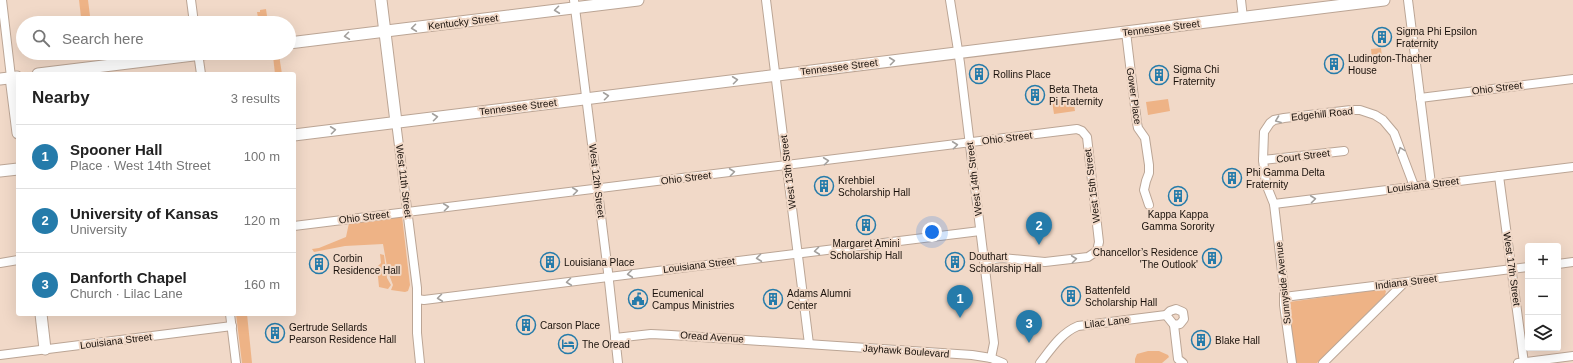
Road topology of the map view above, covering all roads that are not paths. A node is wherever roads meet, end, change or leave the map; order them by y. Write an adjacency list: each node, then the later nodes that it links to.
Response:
1 (2, 0): 22 (street)
2 (191, 0): 11 (street)
3 (381, 0): 13 (main road, West 11th Street)
4 (638, 0): 10 (main road, Kentucky Street)
5 (766, 0): 21 (street, West 13th Street)
6 (950, 0): 16 (street, West 14th Street)
7 (1241, 0): 12 (street)
8 (1384, 0): 12 (main road, Tennessee Street)
9 (1408, 0): 25 (street)
10 (574, 4): 13 (main road, Kentucky Street, one-way to 13); 24 (street, West 12th Street)
11 (193, 16)
12 (1243, 18): 14 (main road, Tennessee Street)
13 (385, 31): 15 (main road, Kentucky Street, one-way to 15); 27 (main road, West 11th Street)
14 (1126, 32): 16 (main road, Tennessee Street); 42 (street, Gower Place)
15 (296, 42)
16 (958, 52): 21 (main road, Tennessee Street, one-way to 16); 30 (street, West 14th Street)
17 (150, 60): 19 (main road)
18 (199, 60): 20 (street)
19 (54, 72)
20 (201, 72)
21 (776, 75): 24 (main road, Tennessee Street, one-way to 21); 33 (street, West 13th Street)
22 (10, 78): 26 (main road)
23 (1573, 79): 25 (street, Ohio Street)
24 (586, 98): 27 (main road, Tennessee Street, one-way to 24); 40 (street, West 12th Street)
25 (1420, 98): 38 (street)
26 (16, 119)
27 (396, 122): 29 (main road, Tennessee Street, one-way to 27); 43 (street, West 11th Street)
28 (1077, 129): 30 (street, Ohio Street); 48 (street, West 15th Street, one-way to 28)
29 (296, 135)
30 (970, 143): 33 (street, Ohio Street, one-way to 30); 45 (street, West 14th Street)
31 (1344, 151): 32 (street, Court Street)
32 (1263, 160): 39 (street, Edgehill Road, one-way to 32); 41 (street, Edgehill Road)
33 (787, 166): 40 (street, Ohio Street, one-way to 33); 46 (street, West 13th Street)
34 (1573, 167): 37 (street, Louisiana Street)
35 (16, 169): 36 (main road)
36 (0, 171)
37 (1500, 176): 38 (street, Louisiana Street); 53 (street, West 17th Street)
38 (1431, 184): 39 (street, Louisiana Street)
39 (1414, 186): 41 (street, Louisiana Street, one-way to 39)
40 (598, 189): 43 (street, Ohio Street, one-way to 40); 54 (street, West 12th Street)
41 (1274, 204): 56 (street, Sunnyside Avenue)
42 (1149, 205)
43 (407, 212): 44 (street, Ohio Street); 57 (street, West 11th Street)
44 (296, 226)
45 (980, 231): 46 (street, Louisiana Street, one-way to 46); 48 (street, West 14th Street)
46 (798, 253): 54 (street, Louisiana Street, one-way to 54); 64 (street, West 13th Street)
47 (16, 260): 50 (street)
48 (984, 260): 68 (street, West 14th Street)
49 (1573, 262): 51 (street)
50 (0, 263)
51 (1561, 264)
52 (1525, 268): 53 (street, Indiana Street)
53 (1512, 270): 55 (street, Indiana Street); 77 (street, West 17th Street)
54 (608, 277): 57 (street, Louisiana Street, one-way to 57); 63 (street, West 12th Street)
55 (1404, 283): 56 (street, Indiana Street); 76 (street)
56 (1284, 297): 75 (street, Sunnyside Avenue)
57 (417, 299): 71 (street, West 11th Street)
58 (41, 316): 65 (main road)
59 (230, 316): 62 (street)
60 (1166, 316): 61 (street); 61 (street, Lilac Lane); 74 (street, Lilac Lane)
61 (1174, 325): 69 (street)
62 (232, 326): 65 (street, Louisiana Street); 70 (street)
63 (615, 338): 64 (street, Oread Avenue); 72 (street, West 12th Street)
64 (809, 344): 68 (street, Jayhawk Boulevard)
65 (45, 349): 66 (street, Louisiana Street)
66 (0, 355)
67 (1573, 356): 77 (street)
68 (991, 358): 73 (street, Jayhawk Boulevard)
69 (1178, 362)
70 (236, 363)
71 (420, 363)
72 (618, 363)
73 (1003, 363)
74 (1040, 363)
75 (1292, 363)
76 (1323, 363)
77 (1522, 363)

